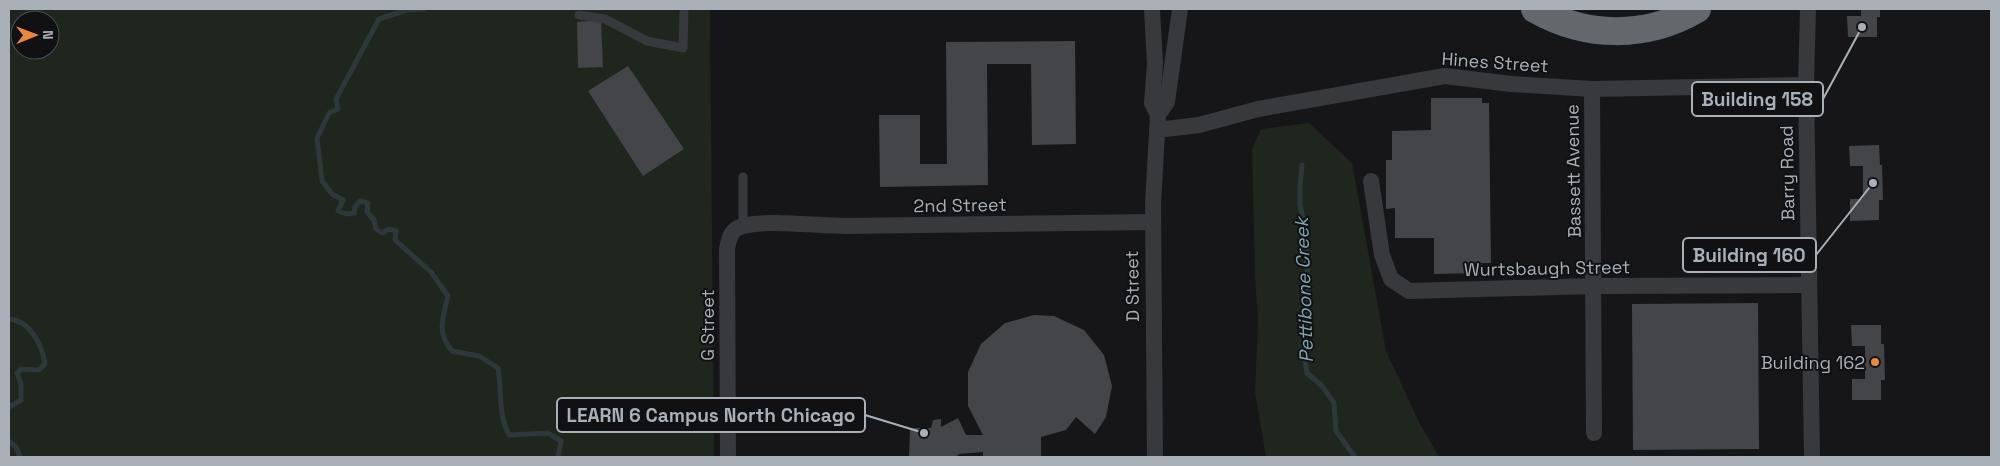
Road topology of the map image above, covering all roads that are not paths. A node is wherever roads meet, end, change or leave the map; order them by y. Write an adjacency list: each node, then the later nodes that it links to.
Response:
1 (684, 9): 7 (lane)
2 (1152, 9): 10 (street, D Street)
3 (1180, 9): 10 (street, D Street)
4 (1535, 9): 5 (highway)
5 (1697, 9)
6 (1808, 9): 8 (street, Barry Road)
7 (579, 15)
8 (1806, 85): 9 (street, Hines Street); 15 (street, Barry Road)
9 (1592, 88): 10 (street, Hines Street); 16 (street, Bassett Avenue)
10 (1157, 123): 13 (street, D Street)
11 (743, 177): 14 (lane)
12 (1370, 182): 16 (street, Wurtsbaugh Street)
13 (1152, 222): 14 (street, 2nd Street); 19 (street, D Street)
14 (743, 226): 18 (street, G Street)
15 (1808, 285): 16 (street, Wurtsbaugh Street); 20 (street, Barry Road)
16 (1594, 286): 17 (street, Bassett Avenue)
17 (1594, 434)
18 (728, 457)
19 (1155, 457)
20 (1812, 457)

